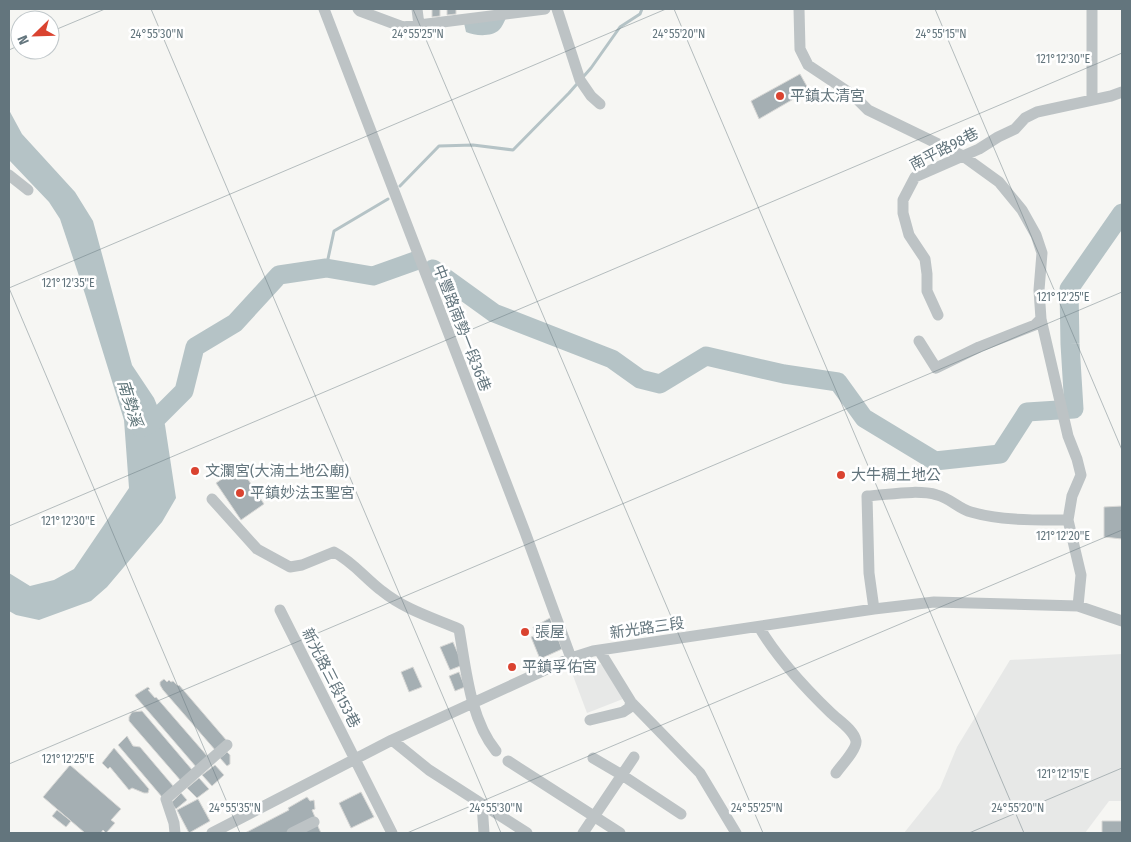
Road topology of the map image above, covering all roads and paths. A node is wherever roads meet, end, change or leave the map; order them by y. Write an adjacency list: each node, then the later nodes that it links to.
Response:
1 (324, 9): 26 (street, 中豐路南勢一段36巷)
2 (358, 9): 8 (street)
3 (417, 9): 8 (street)
4 (544, 9): 8 (street)
5 (557, 9): 11 (street)
6 (799, 9): 12 (street)
7 (1092, 9): 10 (street)
8 (419, 25)
9 (1122, 92): 10 (street, 南平路98巷)
10 (1092, 100): 12 (street, 南平路98巷)
11 (600, 104)
12 (963, 156): 15 (street, 南平路98巷); 16 (street)
13 (9, 175): 14 (street)
14 (28, 190)
15 (938, 315)
16 (1041, 319): 17 (street); 19 (street)
17 (919, 341)
18 (212, 499): 28 (street)
19 (1068, 520): 20 (street); 21 (street)
20 (1078, 606): 21 (street, 新光路三段); 23 (street, 新光路三段)
21 (874, 609): 24 (street, 新光路三段)
22 (280, 610): 35 (street, 新光路三段153巷)
23 (1122, 621)
24 (759, 627): 25 (street, 新光路三段); 37 (street)
25 (600, 650): 26 (street, 新光路三段); 27 (street)
26 (571, 658): 28 (street, 新光路三段)
27 (630, 702): 29 (street); 51 (street)
28 (472, 703): 30 (street, 新光路三段); 32 (street)
29 (590, 720)
30 (392, 740): 35 (street, 新光路三段); 39 (street)
31 (227, 745): 43 (street)
32 (496, 751)
33 (634, 757): 38 (street)
34 (593, 758): 38 (street)
35 (355, 759): 44 (street, 新光路三段); 46 (street, 新光路三段153巷)
36 (508, 761): 41 (street)
37 (836, 773)
38 (622, 775): 40 (street); 41 (street)
39 (482, 804): 47 (street); 48 (street)
40 (681, 814)
41 (594, 816): 49 (street); 50 (street)
42 (314, 822): 45 (street)
43 (175, 833)
44 (213, 833)
45 (292, 833)
46 (392, 833)
47 (484, 833)
48 (527, 833)
49 (583, 833)
50 (620, 833)
51 (736, 833)

